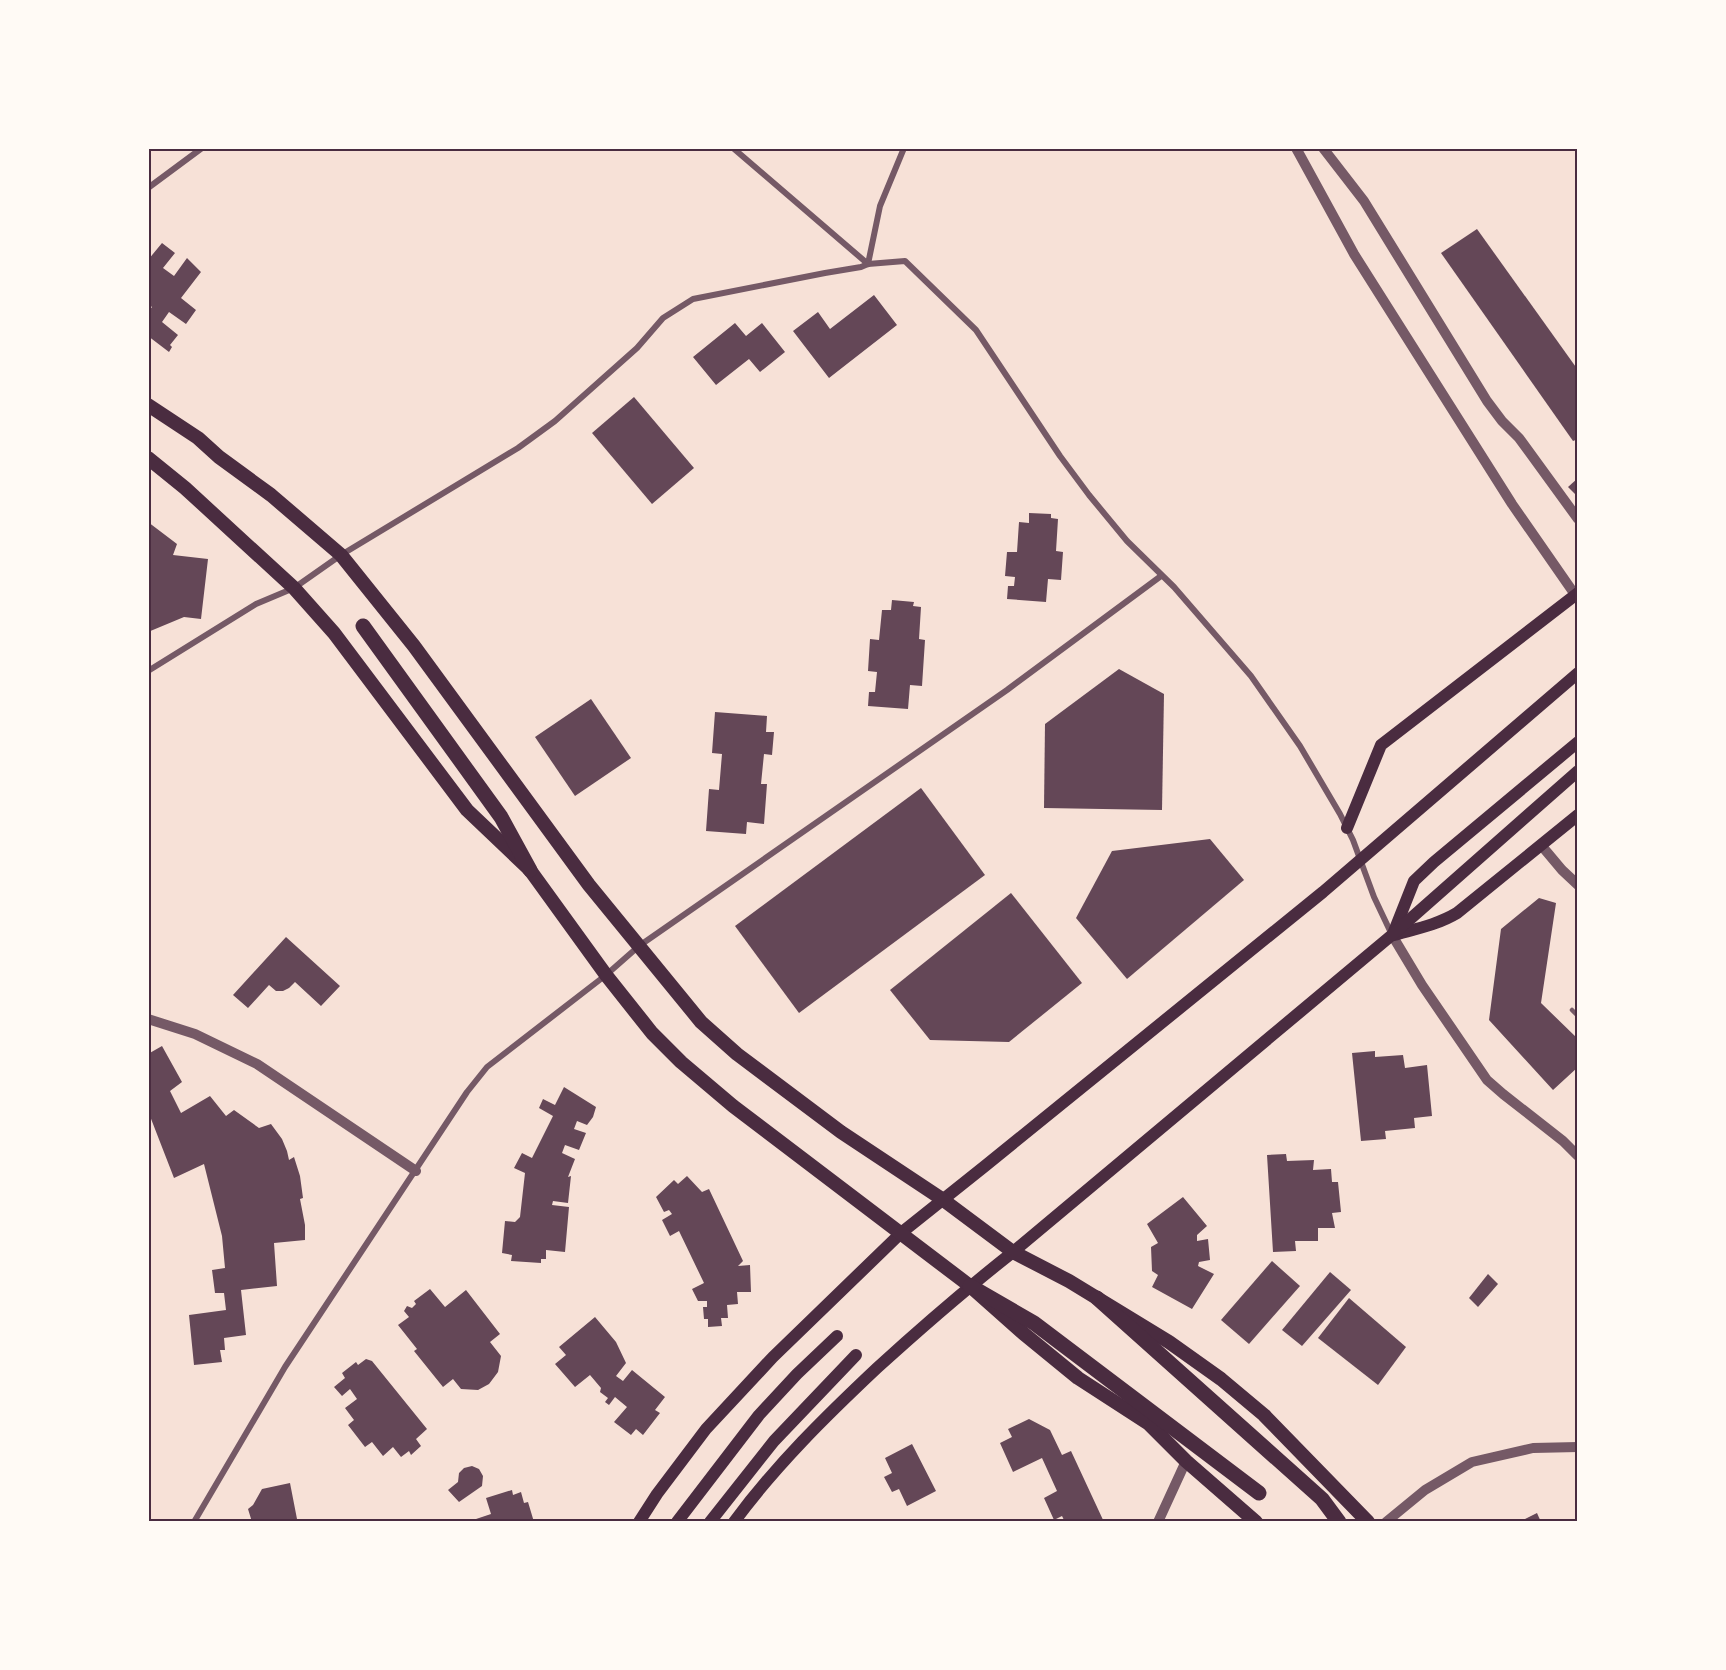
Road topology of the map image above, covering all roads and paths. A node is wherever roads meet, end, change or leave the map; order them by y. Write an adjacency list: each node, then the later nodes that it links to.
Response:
1 (202, 148): 6 (street)
2 (733, 148): 7 (street)
3 (903, 148): 7 (street)
4 (1296, 148): 14 (street)
5 (1323, 148): 10 (street)
6 (148, 188)
7 (868, 264): 11 (street); 12 (street)
8 (148, 405): 11 (main road)
9 (148, 458): 13 (main road)
10 (1578, 519)
11 (341, 555): 13 (street); 27 (main road)
12 (1161, 576): 21 (street); 27 (street)
13 (294, 588): 16 (street); 24 (main road)
14 (1576, 595): 21 (main road)
15 (363, 626): 24 (highway)
16 (148, 671)
17 (1578, 674): 23 (main road)
18 (1578, 742): 26 (main road)
19 (1578, 771): 26 (main road)
20 (1578, 815): 22 (main road)
21 (1347, 828): 23 (street)
22 (1541, 844): 25 (street); 26 (main road)
23 (1360, 859): 26 (street); 34 (main road)
24 (530, 870): 28 (main road)
25 (1578, 885)
26 (1392, 935): 32 (street); 36 (main road)
27 (639, 946): 28 (street); 34 (main road)
28 (606, 975): 33 (street); 35 (main road)
29 (1572, 1010): 30 (lane)
30 (1578, 1016)
31 (148, 1019): 33 (street)
32 (1578, 1155)
33 (416, 1171): 44 (street)
34 (942, 1199): 35 (main road); 36 (main road)
35 (901, 1233): 37 (main road); 45 (main road)
36 (1013, 1252): 37 (main road); 38 (main road)
37 (970, 1286): 42 (main road); 43 (highway); 48 (main road)
38 (1097, 1298): 51 (highway); 52 (main road)
39 (837, 1336): 46 (main road)
40 (856, 1355): 47 (main road)
41 (1578, 1447): 53 (street)
42 (1186, 1461): 49 (street); 50 (main road)
43 (1259, 1493)
44 (195, 1521)
45 (639, 1521)
46 (677, 1521)
47 (710, 1521)
48 (734, 1521)
49 (1158, 1521)
50 (1256, 1521)
51 (1339, 1521)
52 (1368, 1521)
53 (1386, 1521)

